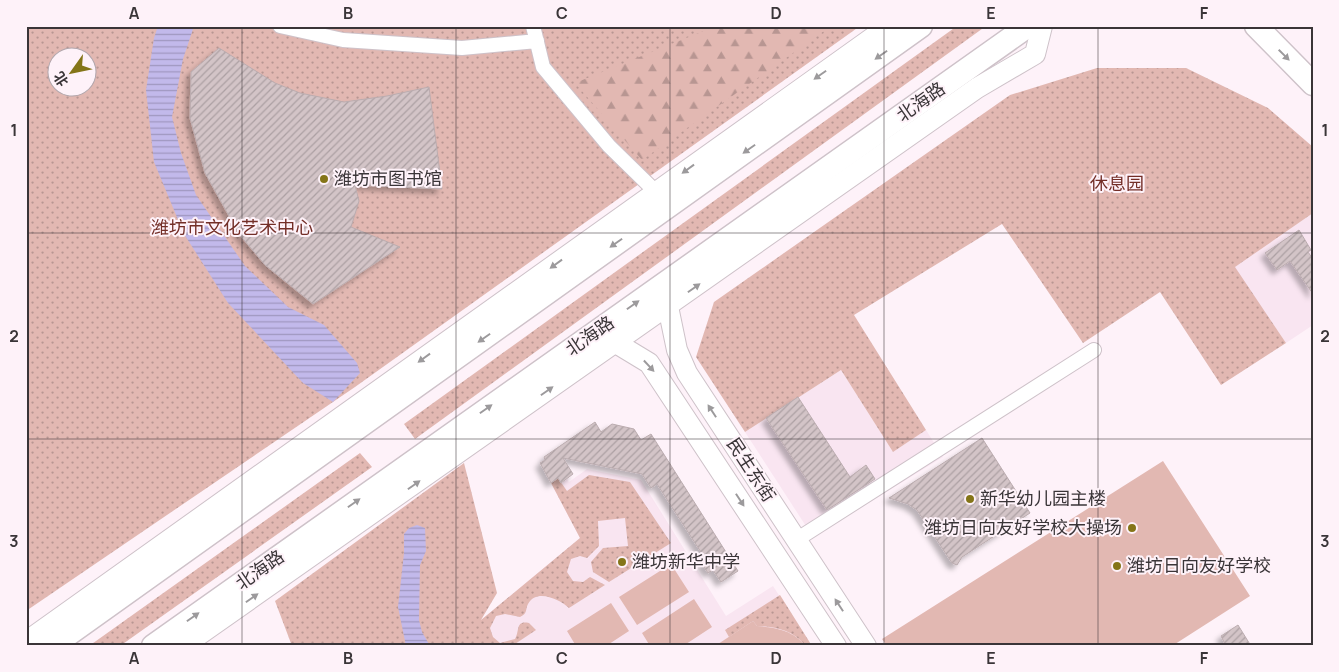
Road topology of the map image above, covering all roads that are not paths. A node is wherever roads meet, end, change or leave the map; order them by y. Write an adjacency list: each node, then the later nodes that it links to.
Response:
1 (280, 26): 8 (street)
2 (532, 26): 8 (street)
3 (888, 26): 11 (street, one-way to 11)
4 (1028, 26): 9 (main road, 北海路)
5 (1042, 26): 9 (street, 北海路)
6 (1256, 26): 10 (main road, one-way to 10)
7 (917, 27): 11 (main road, one-way to 11)
8 (537, 41): 12 (street)
9 (971, 80): 13 (main road, 北海路); 14 (street, 北海路, one-way to 9)
10 (1313, 84)
11 (723, 156): 12 (street, one-way to 12); 21 (main road, one-way to 21)
12 (656, 192): 20 (street, one-way to 20)
13 (666, 282): 14 (street, 民生东街); 15 (main road, 北海路, one-way to 13)
14 (667, 308): 16 (street, 北海路); 19 (street, 民生东街, one-way to 14)
15 (592, 334): 16 (street, 民生东街); 18 (main road, 北海路, one-way to 15)
16 (616, 343): 18 (street, 北海路, one-way to 16); 24 (street, 民生东街, one-way to 24)
17 (1094, 350): 19 (street)
18 (330, 531): 22 (main road, 北海路, one-way to 18); 23 (street, 北海路, one-way to 18)
19 (796, 540): 25 (street, 民生东街, one-way to 19)
20 (26, 642)
21 (52, 646)
22 (153, 646)
23 (183, 646)
24 (836, 646)
25 (866, 646)

